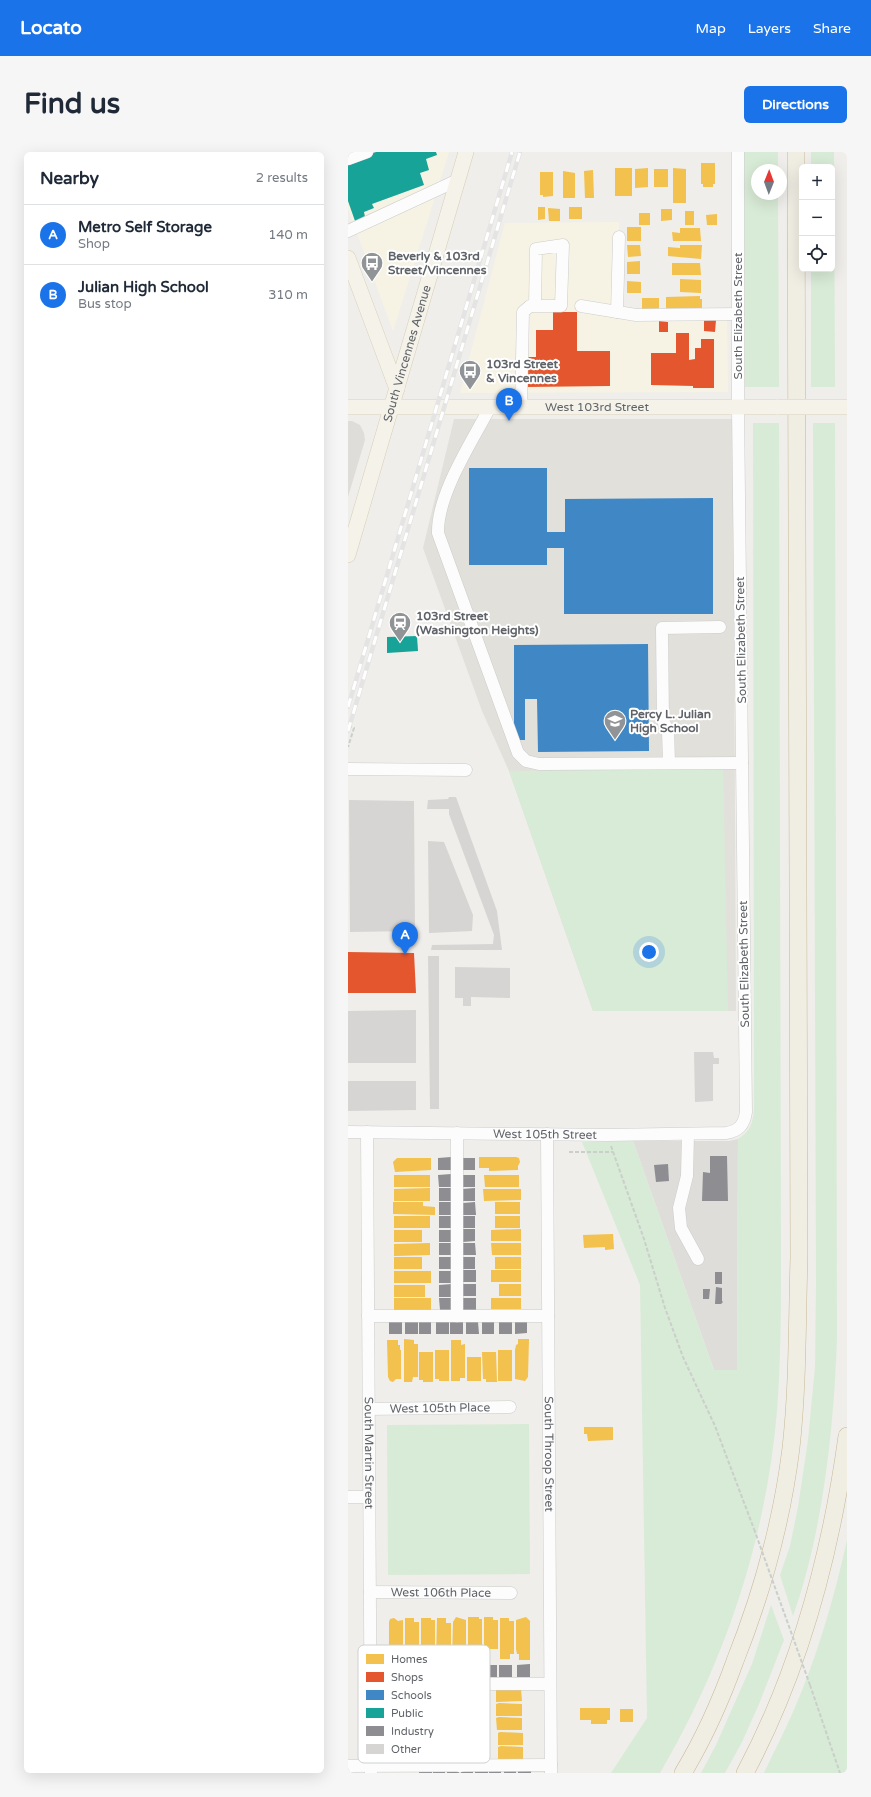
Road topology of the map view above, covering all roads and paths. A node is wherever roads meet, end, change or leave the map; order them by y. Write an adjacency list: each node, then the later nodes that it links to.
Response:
1 (367, 152): 5 (street)
2 (466, 152): 6 (main road, South Vincennes Avenue)
3 (738, 152): 13 (street, South Elizabeth Street)
4 (796, 152): 57 (highway)
5 (348, 159)
6 (458, 180): 7 (street); 14 (main road, South Vincennes Avenue)
7 (348, 231)
8 (619, 237): 12 (street)
9 (348, 258): 14 (main road)
10 (535, 306): 10 (street); 18 (street)
11 (581, 306): 12 (street)
12 (617, 312): 13 (street)
13 (738, 314): 19 (street, South Elizabeth Street)
14 (397, 389): 16 (main road, South Vincennes Avenue)
15 (348, 407): 16 (main road, West 103rd Street)
16 (392, 407): 17 (main road, West 103rd Street); 21 (main road, South Vincennes Avenue)
17 (490, 407): 18 (main road, West 103rd Street); 25 (street)
18 (521, 407): 19 (main road, West 103rd Street)
19 (738, 408): 20 (main road, West 103rd Street, bridge); 26 (street, South Elizabeth Street)
20 (847, 408)
21 (348, 555)
22 (720, 628): 25 (street)
23 (348, 726): 24 (path)
24 (348, 747)
25 (669, 763): 26 (street)
26 (742, 763): 29 (street, South Elizabeth Street)
27 (348, 769): 28 (street)
28 (466, 770)
29 (741, 1127): 34 (street, West 105th Street)
30 (348, 1132): 31 (street, West 105th Street)
31 (367, 1132): 32 (street, West 105th Street); 39 (street, South Martin Street)
32 (457, 1133): 33 (street, West 105th Street); 40 (street)
33 (547, 1134): 35 (street, West 105th Street); 41 (street, South Throop Street)
34 (688, 1134): 35 (street, West 105th Street); 38 (street)
35 (607, 1135): 37 (path)
36 (569, 1152): 37 (path)
37 (613, 1152): 59 (path, bridge)
38 (698, 1260)
39 (368, 1316): 40 (street); 43 (street, South Martin Street)
40 (457, 1316): 41 (street)
41 (548, 1316): 51 (street, South Throop Street)
42 (510, 1408): 43 (street, West 105th Place)
43 (369, 1409): 46 (street, South Martin Street)
44 (847, 1436): 58 (highway)
45 (348, 1497): 46 (street)
46 (370, 1497): 47 (street, South Martin Street)
47 (370, 1592): 48 (street, West 106th Place); 49 (street, South Martin Street)
48 (511, 1593)
49 (371, 1645)
50 (490, 1684): 51 (street)
51 (550, 1684): 56 (street, South Throop Street)
52 (460, 1763): 54 (street)
53 (348, 1766): 55 (street)
54 (460, 1766): 55 (street); 56 (street)
55 (371, 1769)
56 (551, 1769)
57 (683, 1773)
58 (745, 1773)
59 (840, 1773)

